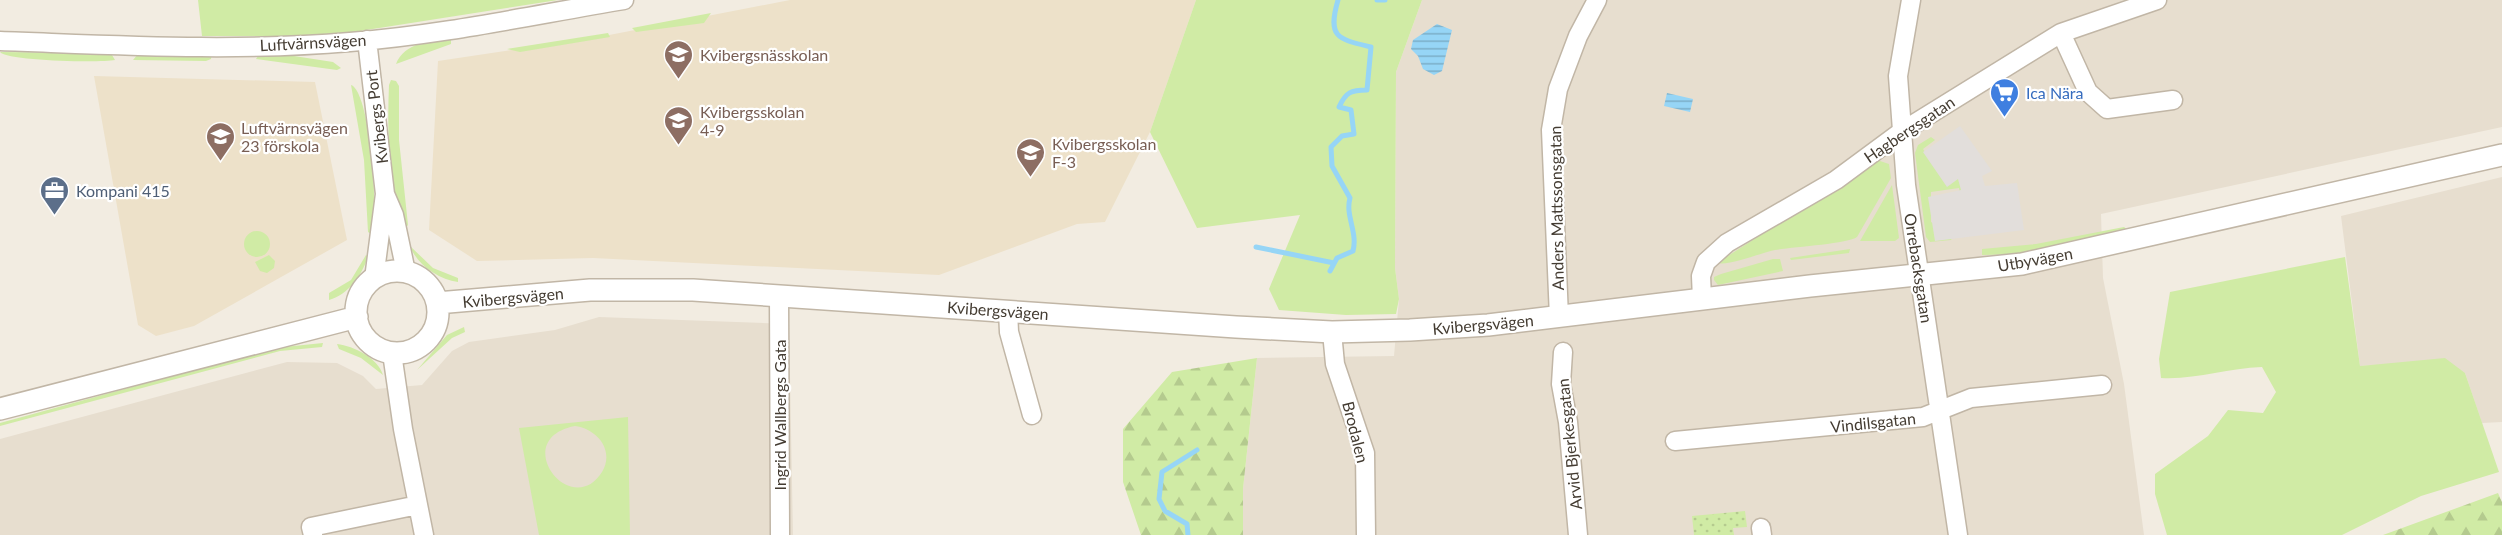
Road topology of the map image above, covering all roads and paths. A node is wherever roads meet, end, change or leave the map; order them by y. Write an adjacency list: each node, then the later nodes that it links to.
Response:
1 (624, 0): 6 (street, Luftvärnsvägen)
2 (1597, 0): 19 (street, Anders Mattssonsgatan)
3 (1911, 0): 9 (street, Orrebacksgatan)
4 (2157, 0): 5 (street, Hagbergsgatan)
5 (2061, 33): 8 (street); 9 (street, Hagbergsgatan)
6 (367, 40): 7 (street, Luftvärnsvägen); 11 (street, Kvibergs Port)
7 (0, 41)
8 (2173, 100)
9 (1901, 132): 13 (street, Orrebacksgatan); 16 (street, Hagbergsgatan)
10 (2502, 155): 13 (street, Utbyvägen)
11 (386, 194): 12 (street, Kvibergs Port); 14 (street, Kvibergs Port)
12 (406, 272): 14 (street); 17 (street)
13 (1921, 275): 16 (street, Utbyvägen); 25 (street, Orrebacksgatan)
14 (374, 279): 20 (street)
15 (779, 295): 17 (street, Kvibergsvägen); 18 (street, Kvibergsvägen); 32 (street, Ingrid Wallbergs Gata)
16 (1702, 299): 19 (street, Utbyvägen)
17 (437, 303): 23 (street, Kvibergsvägen)
18 (1008, 311): 21 (street, Kvibergsvägen); 27 (street)
19 (1559, 316): 21 (street, Kvibergsvägen)
20 (357, 317): 23 (street); 26 (street)
21 (1332, 332): 33 (street, Brodalen)
22 (1563, 352): 34 (street, Arvid Bjerkesgatan)
23 (392, 353): 29 (street)
24 (2102, 385): 25 (street, Vindilsgatan)
25 (1941, 408): 28 (street, Vindilsgatan); 35 (street, Orrebacksgatan)
26 (0, 409)
27 (1032, 415)
28 (1676, 441)
29 (418, 505): 30 (street); 31 (street)
30 (313, 535)
31 (423, 535)
32 (780, 535)
33 (1366, 535)
34 (1578, 535)
35 (1958, 535)

